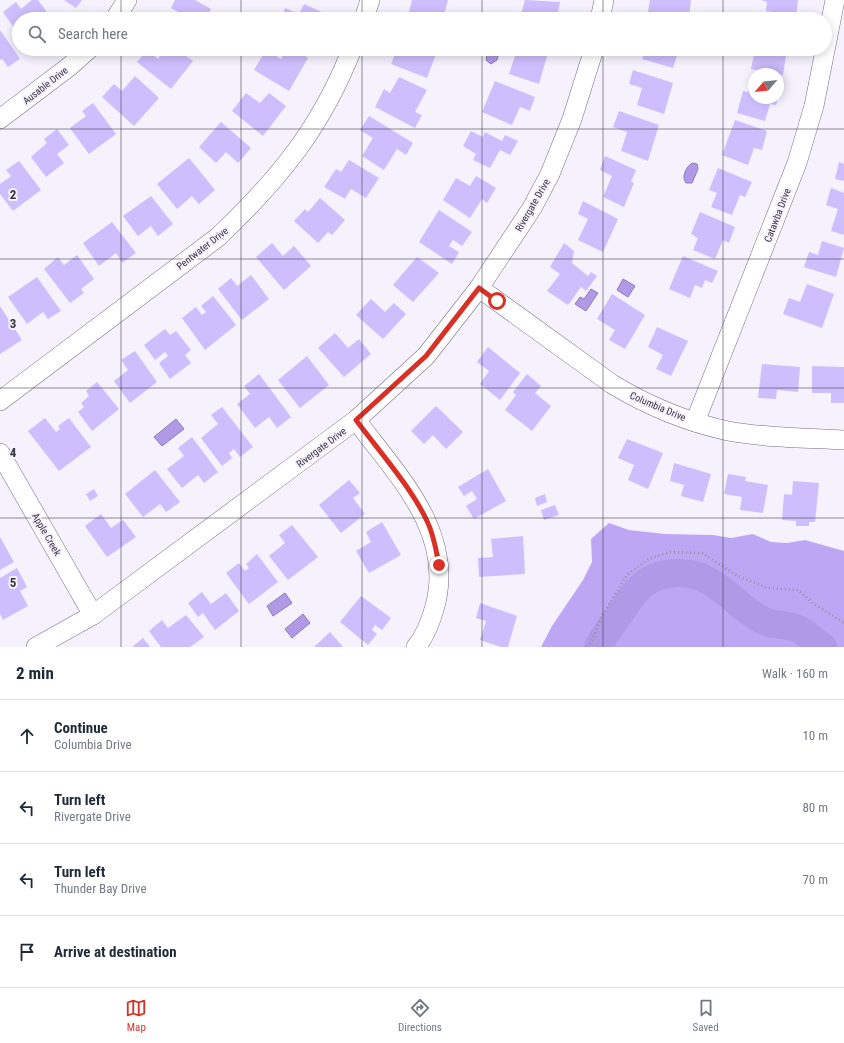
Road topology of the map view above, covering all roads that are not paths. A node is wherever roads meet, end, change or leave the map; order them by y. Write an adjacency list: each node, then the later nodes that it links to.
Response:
1 (127, 0): 5 (street)
2 (370, 0): 6 (street)
3 (604, 0): 7 (street)
4 (835, 0): 8 (street, Catawba Drive)
5 (119, 12)
6 (366, 12)
7 (601, 12)
8 (832, 15)
9 (81, 56): 13 (street, Ausable Drive)
10 (349, 56): 15 (street, Pentwater Drive)
11 (592, 56): 14 (street, Rivergate Drive)
12 (824, 56): 17 (street, Catawba Drive)
13 (0, 119)
14 (479, 288): 16 (street, Rivergate Drive); 17 (street, Columbia Drive)
15 (0, 401)
16 (356, 420): 20 (street, Rivergate Drive); 22 (street)
17 (695, 422): 18 (street, Columbia Drive)
18 (844, 440)
19 (0, 453): 20 (street, Apple Creek)
20 (93, 615): 21 (street, Rivergate Drive)
21 (36, 647)
22 (416, 647)

